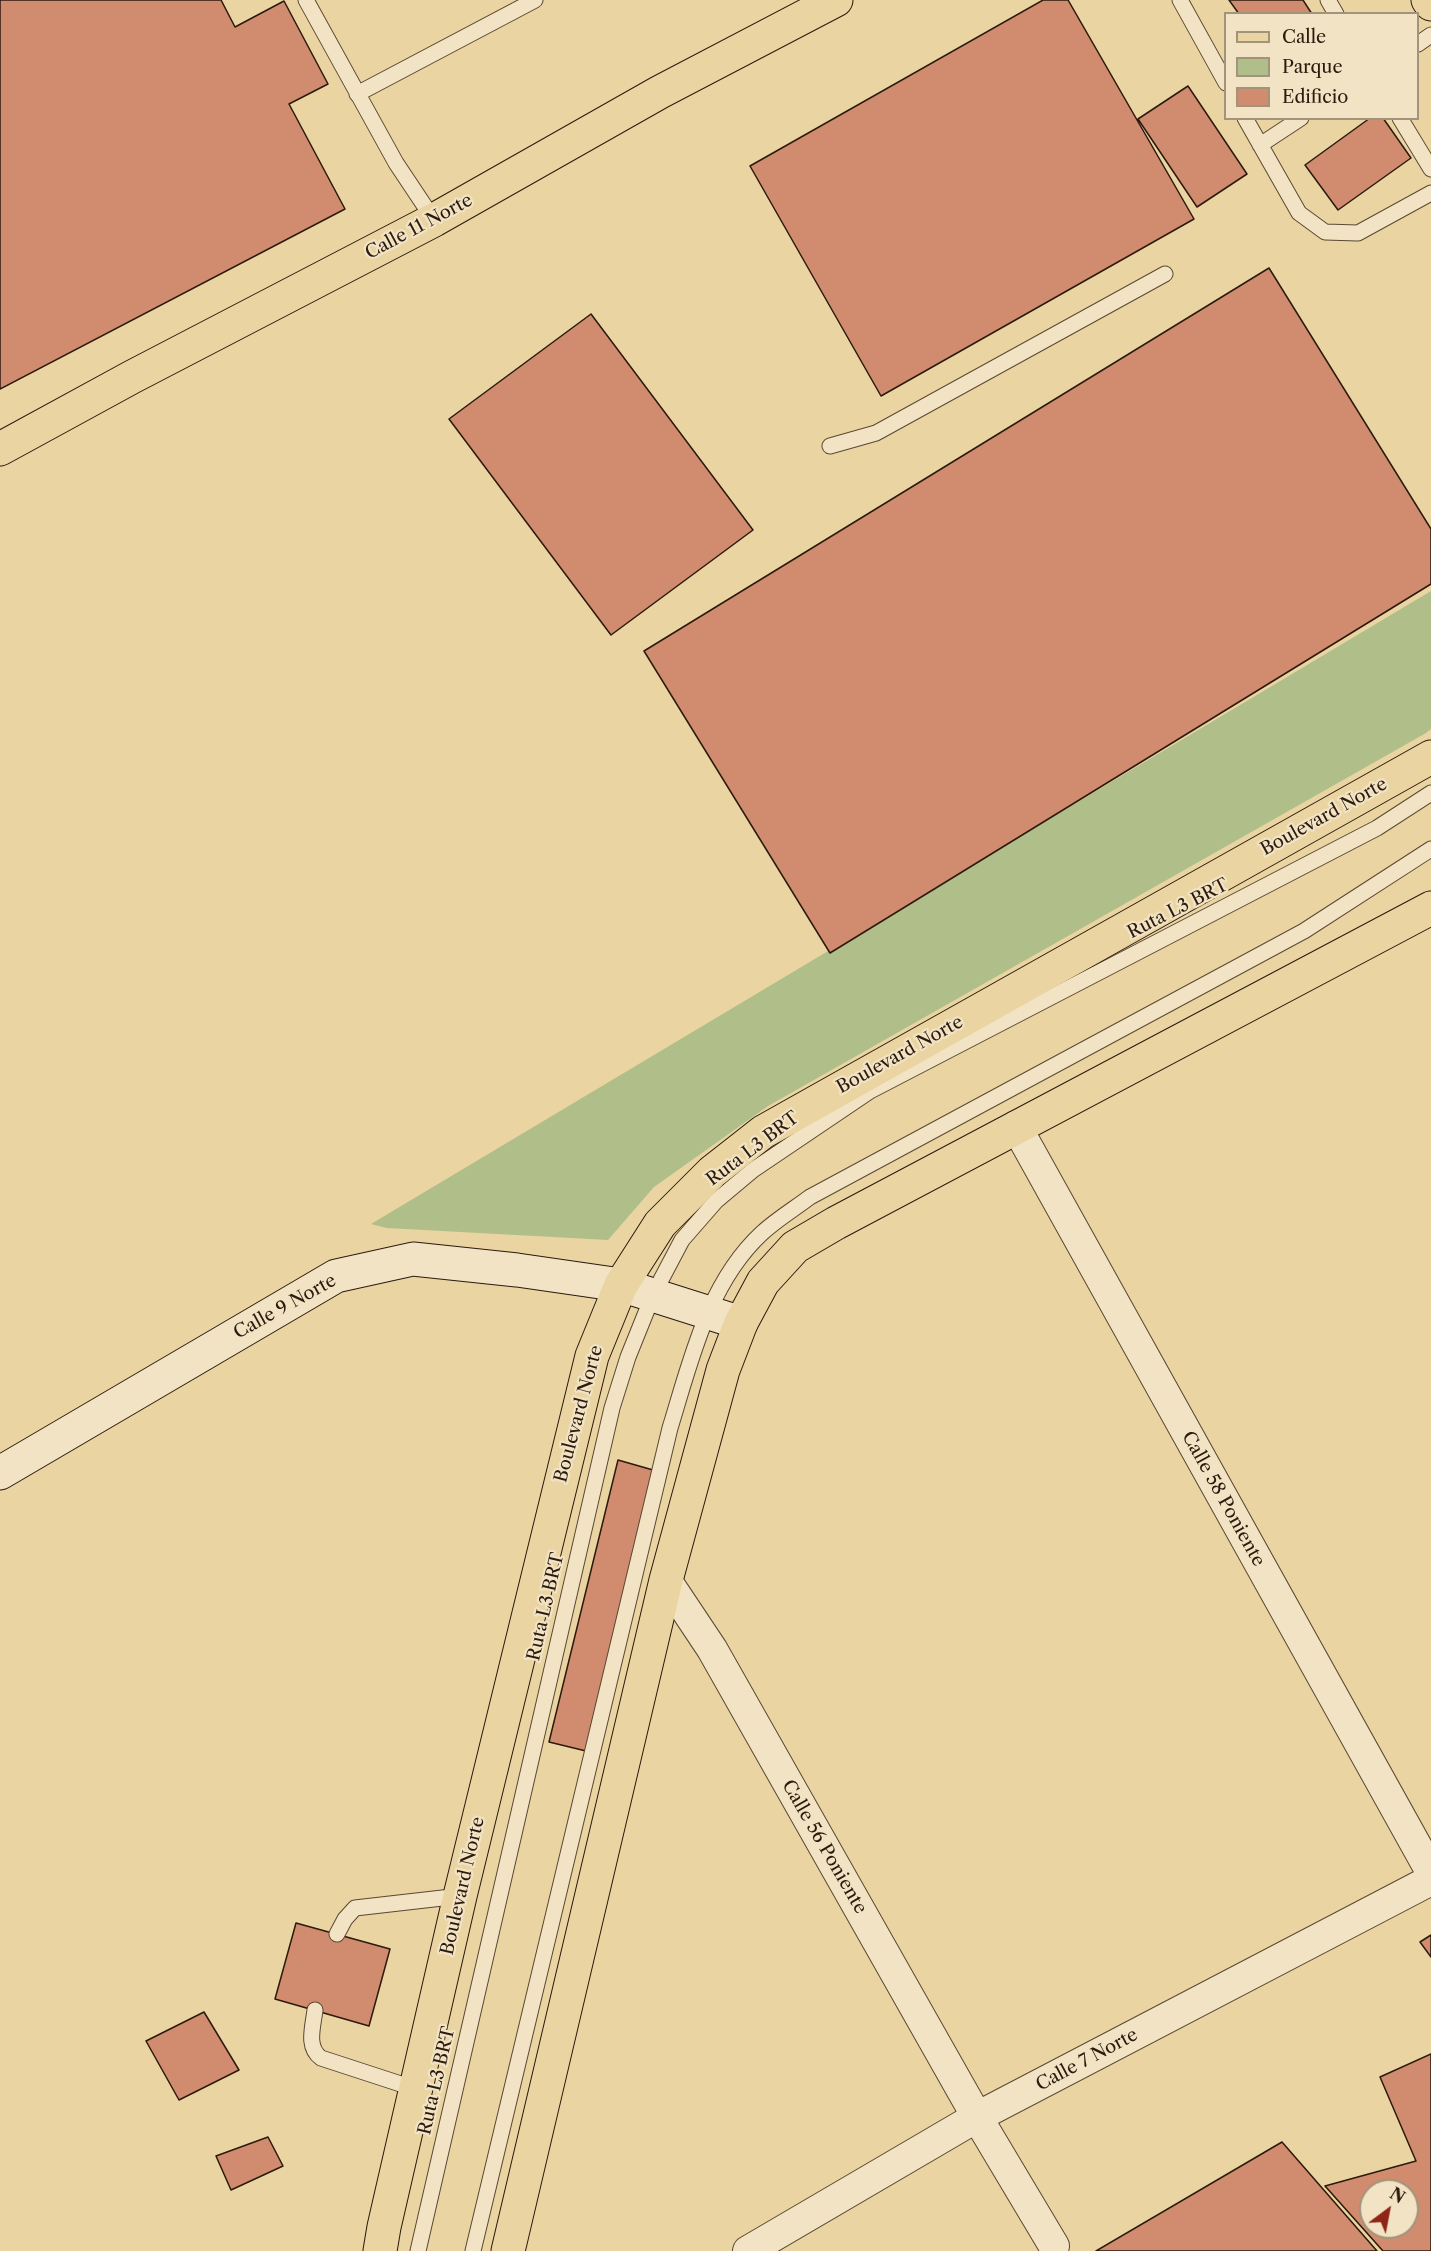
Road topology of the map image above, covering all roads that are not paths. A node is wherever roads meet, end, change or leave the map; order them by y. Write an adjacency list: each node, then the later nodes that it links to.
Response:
1 (306, 0): 8 (lane)
2 (535, 0): 8 (lane)
3 (836, 0): 15 (main road, Calle 11 Norte)
4 (1180, 0): 7 (lane)
5 (1428, 0): 6 (main road)
6 (1431, 4)
7 (1224, 79)
8 (357, 94): 15 (lane)
9 (1246, 120): 12 (lane)
10 (1298, 120): 12 (lane)
11 (1401, 120): 13 (lane)
12 (1260, 145): 14 (lane)
13 (1431, 170)
14 (1431, 193)
15 (434, 220): 18 (main road, Calle 11 Norte)
16 (1165, 274): 17 (lane)
17 (830, 446)
18 (0, 449)
19 (1431, 757): 24 (main road, Boulevard Norte)
20 (1431, 793): 25 (lane, Ruta L3 BRT)
21 (1431, 849): 26 (lane)
22 (1431, 908): 23 (main road)
23 (1016, 1126): 27 (main road); 30 (street, Calle 58 Poniente)
24 (621, 1286): 25 (main road, Calle 9 Norte); 28 (main road, Calle 9 Norte); 32 (main road, Boulevard Norte)
25 (653, 1295): 26 (main road, Calle 9 Norte); 40 (lane, Ruta L3 BRT)
26 (708, 1313): 27 (main road, Calle 9 Norte); 41 (lane)
27 (741, 1323): 29 (main road)
28 (0, 1473)
29 (666, 1580): 36 (street, Calle 56 Poniente); 42 (main road)
30 (1431, 1872)
31 (1431, 1880): 36 (street, Calle 7 Norte)
32 (460, 1896): 33 (lane); 35 (main road, Boulevard Norte)
33 (337, 1934)
34 (315, 2010): 35 (lane)
35 (416, 2089): 39 (main road, Boulevard Norte)
36 (977, 2117): 37 (street, Calle 56 Poniente); 38 (street, Calle 7 Norte)
37 (1054, 2246)
38 (756, 2249)
39 (380, 2251)
40 (418, 2251)
41 (473, 2251)
42 (508, 2251)

